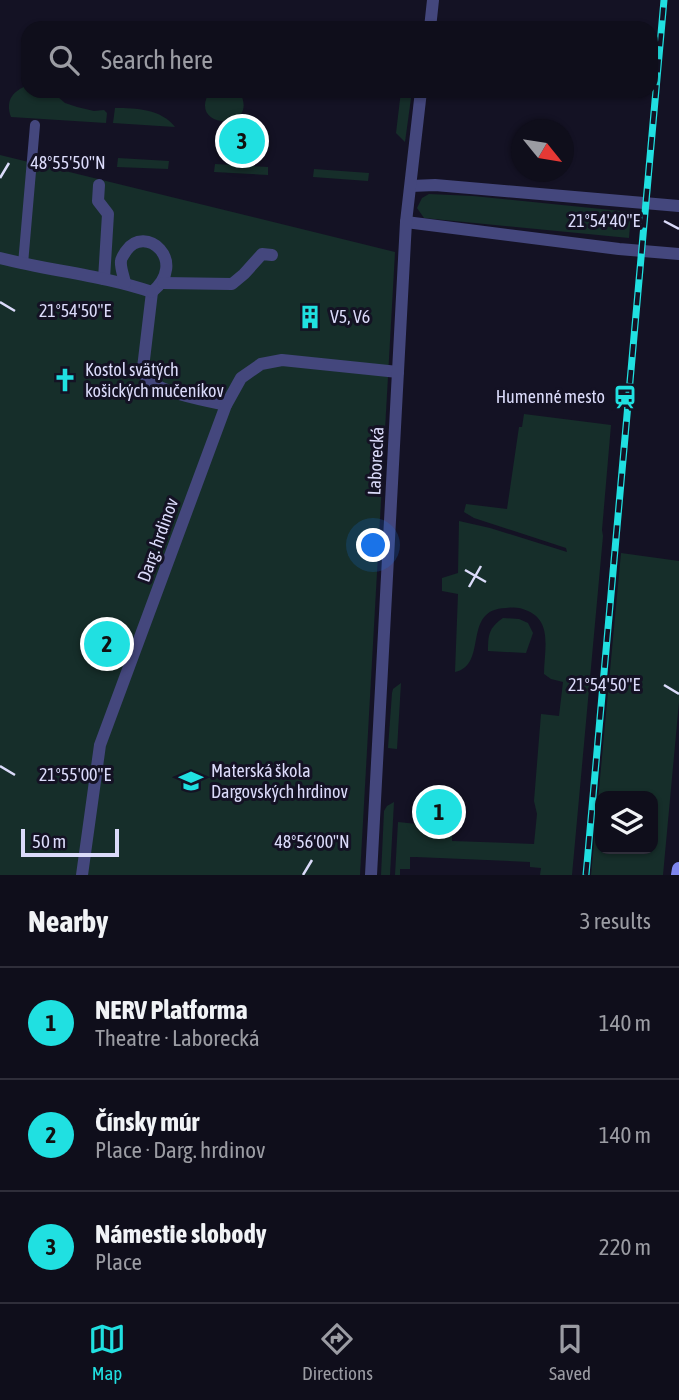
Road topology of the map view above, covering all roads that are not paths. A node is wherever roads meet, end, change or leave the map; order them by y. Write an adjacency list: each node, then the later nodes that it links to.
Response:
1 (433, 0): 2 (street)
2 (431, 21)
3 (420, 98): 6 (street, Laborecká)
4 (35, 125): 12 (street)
5 (99, 185): 13 (street)
6 (411, 186): 7 (street); 8 (street, Laborecká)
7 (679, 206)
8 (407, 222): 9 (street); 17 (street, Laborecká)
9 (679, 254)
10 (272, 255): 15 (street)
11 (0, 258): 12 (street)
12 (23, 264): 13 (street)
13 (104, 279): 14 (street)
14 (125, 283): 15 (street); 16 (street)
15 (163, 283): 16 (street)
16 (152, 292): 18 (street)
17 (398, 372): 18 (street, Darg. hrdinov); 21 (street, Laborecká)
18 (226, 405): 20 (street, Darg. hrdinov)
19 (679, 869): 22 (main road)
20 (82, 875)
21 (371, 875)
22 (678, 875)

